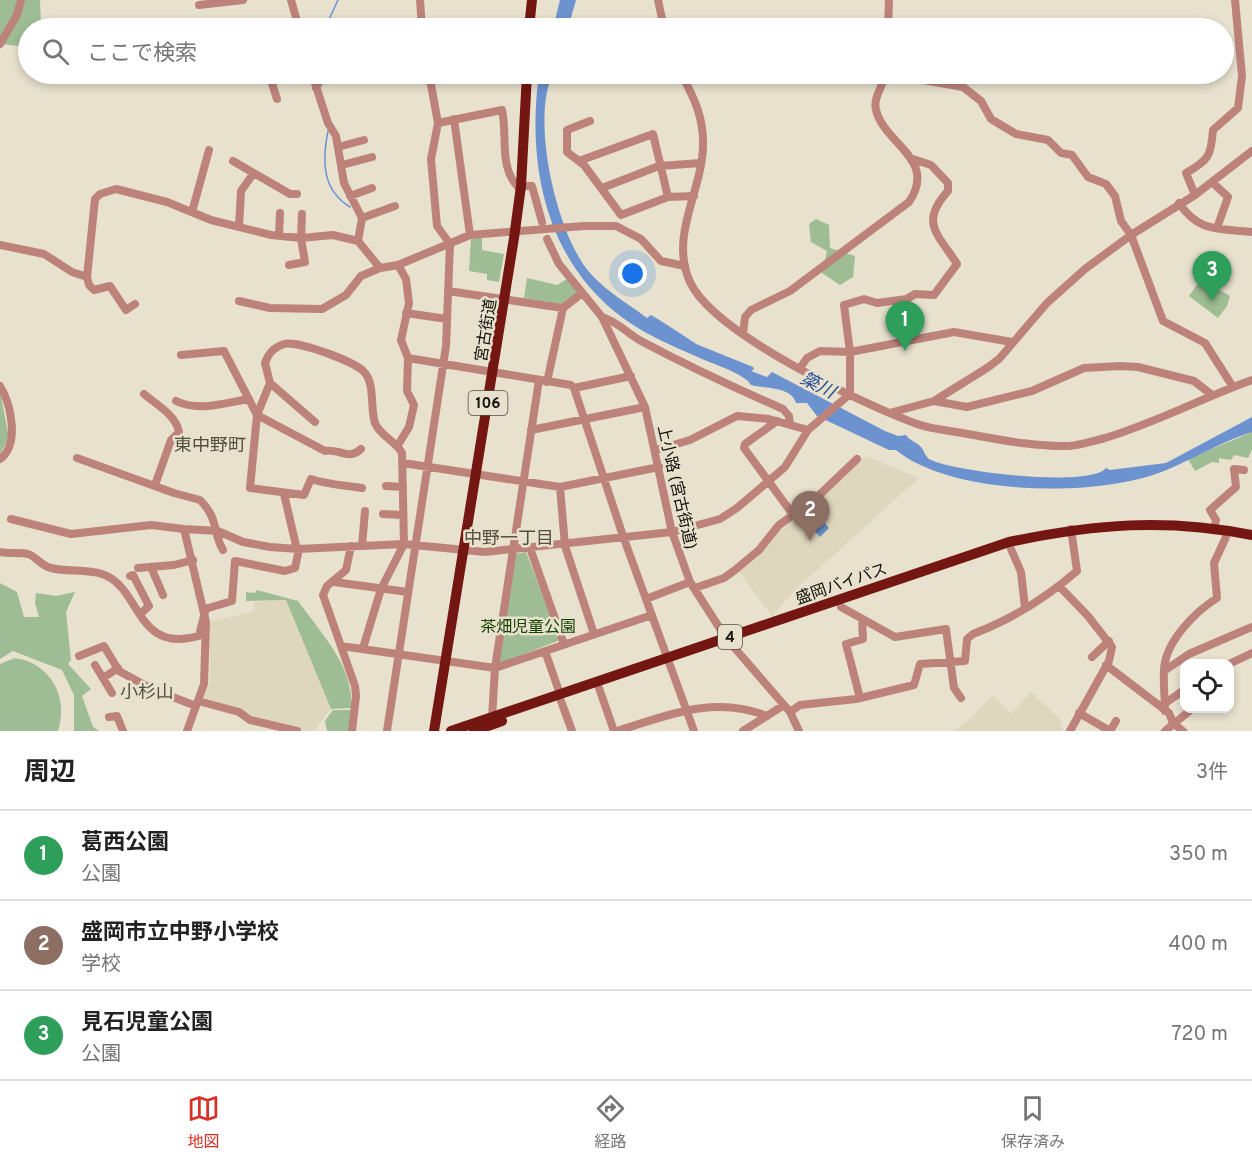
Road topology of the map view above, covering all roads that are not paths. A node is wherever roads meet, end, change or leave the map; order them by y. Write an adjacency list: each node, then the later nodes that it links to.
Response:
1 (21, 0): 16 (street)
2 (243, 0): 9 (street)
3 (291, 0): 11 (street)
4 (420, 0): 12 (street)
5 (531, 0): 13 (highway)
6 (658, 0): 14 (street)
7 (889, 0): 15 (street)
8 (1235, 0): 47 (street)
9 (209, 2): 10 (street)
10 (199, 5)
11 (296, 18)
12 (421, 18)
13 (530, 18)
14 (662, 18)
15 (888, 18)
16 (0, 44)
17 (272, 84): 26 (street)
18 (315, 84): 25 (street)
19 (318, 84): 25 (street)
20 (431, 84): 29 (street)
21 (526, 84): 44 (highway, 宮古街道 / 106)
22 (686, 84): 38 (street)
23 (882, 84): 35 (street)
24 (946, 84): 64 (street)
25 (316, 88): 31 (street)
26 (277, 99)
27 (454, 119): 29 (street); 44 (street); 63 (street)
28 (590, 121): 37 (street)
29 (438, 123): 69 (street)
30 (364, 140): 31 (street)
31 (338, 147): 39 (street)
32 (209, 150): 53 (street)
33 (1252, 151): 42 (street)
34 (372, 157): 39 (street)
35 (914, 159): 84 (street); 86 (street)
36 (233, 161): 41 (street)
37 (579, 161): 40 (street); 45 (street)
38 (701, 163): 40 (street); 49 (street)
39 (342, 165): 48 (street)
40 (660, 166): 45 (street); 50 (street)
41 (253, 174): 46 (street); 58 (street)
42 (1212, 183): 47 (street); 59 (street)
43 (372, 188): 48 (street)
44 (521, 188): 57 (street); 60 (highway, 宮古街道 / 106)
45 (602, 188): 50 (street)
46 (297, 194)
47 (1195, 195): 51 (street)
48 (350, 196): 56 (street)
49 (694, 196): 50 (street); 72 (street)
50 (668, 197)
51 (1179, 203): 59 (street); 64 (street)
52 (395, 206): 56 (street)
53 (192, 212): 58 (street); 74 (street)
54 (280, 213): 62 (street)
55 (302, 214): 65 (street)
56 (362, 218): 67 (street)
57 (542, 222)
58 (239, 226): 62 (street)
59 (1217, 228): 61 (street)
60 (515, 232): 63 (street); 72 (street); 77 (highway, 宮古街道 / 106)
61 (1252, 232)
62 (279, 235): 65 (street)
63 (470, 235): 69 (street)
64 (1131, 235): 85 (street); 97 (street)
65 (301, 238): 67 (street); 70 (street)
66 (547, 239): 76 (street, 上小路 (宮古街道))
67 (358, 241): 73 (street)
68 (0, 244): 74 (street)
69 (450, 244): 71 (street); 75 (street)
70 (289, 265)
71 (398, 265): 73 (street); 81 (street)
72 (685, 266): 84 (street)
73 (380, 268): 78 (street)
74 (87, 277): 79 (street)
75 (448, 291): 77 (street); 83 (street)
76 (582, 293): 80 (street); 82 (street, 上小路 (宮古街道))
77 (505, 301): 80 (street); 91 (highway, 宮古街道 / 106)
78 (239, 302)
79 (135, 304)
80 (563, 308): 93 (street)
81 (406, 313): 83 (street); 88 (street)
82 (602, 317): 92 (street, 上小路 (宮古街道)); 111 (street)
83 (447, 319): 89 (street)
84 (743, 334): 90 (street)
85 (1012, 342): 86 (street); 104 (street)
86 (850, 352): 90 (street); 100 (street)
87 (181, 355): 102 (street)
88 (408, 358): 89 (street); 114 (street)
89 (444, 364): 91 (street); 121 (street)
90 (800, 368): 100 (street)
91 (493, 372): 93 (street); 124 (highway, 宮古街道 / 106)
92 (631, 376): 98 (street); 105 (street, 上小路 (宮古街道))
93 (543, 381): 98 (street); 113 (street)
94 (1252, 381): 97 (street)
95 (270, 383): 107 (street); 110 (street); 114 (street)
96 (0, 386): 118 (street)
97 (1233, 387): 101 (street)
98 (574, 388): 108 (street)
99 (144, 394): 128 (street)
100 (850, 394): 106 (street); 112 (street)
101 (1212, 394): 104 (street); 106 (street)
102 (249, 399): 103 (street); 107 (street)
103 (176, 401)
104 (934, 401): 106 (street)
105 (645, 408): 108 (street); 116 (street, 上小路 (宮古街道))
106 (892, 412)
107 (257, 415): 115 (street); 133 (street)
108 (584, 420): 113 (street); 126 (street)
109 (777, 421): 111 (street); 116 (street); 125 (street)
110 (315, 423)
111 (790, 424): 112 (street)
112 (811, 427): 125 (street)
113 (531, 430): 127 (street)
114 (398, 445): 120 (street)
115 (362, 449)
116 (656, 450): 122 (street, 上小路 (宮古街道))
117 (77, 458): 128 (street)
118 (0, 459)
119 (857, 459): 137 (street)
120 (404, 463): 121 (street); 130 (street)
121 (429, 466): 124 (street); 150 (street)
122 (658, 467): 126 (street); 142 (street, 上小路 (宮古街道))
123 (1244, 471): 140 (street)
124 (476, 474): 127 (street); 158 (highway, 宮古街道 / 106)
125 (767, 479): 137 (street); 142 (street)
126 (604, 480): 131 (street); 145 (street)
127 (524, 481): 131 (street); 157 (street)
128 (155, 485): 141 (street)
129 (386, 486): 130 (street)
130 (404, 487): 136 (street)
131 (560, 487): 149 (street)
132 (362, 488): 133 (street)
133 (284, 494): 154 (street)
134 (365, 511): 152 (street)
135 (383, 514): 136 (street)
136 (404, 515): 148 (street)
137 (794, 516): 165 (street)
138 (11, 519): 139 (street)
139 (184, 529): 141 (street); 160 (street)
140 (1214, 529): 143 (highway, 盛岡バイパス / 4); 144 (highway, 盛岡バイパス / 4)
141 (218, 531): 154 (street); 156 (street)
142 (672, 532): 145 (street); 165 (street, 上小路 (宮古街道))
143 (1072, 532): 146 (highway, 盛岡バイパス / 4); 155 (highway, 盛岡バイパス / 4); 166 (street); 179 (highway, 盛岡バイパス / 4)
144 (1252, 535)
145 (623, 536): 149 (street); 170 (street)
146 (1226, 537): 147 (highway, 盛岡バイパス / 4); 197 (street)
147 (1252, 542)
148 (404, 544): 150 (street); 152 (street); 167 (street)
149 (564, 544): 153 (street); 178 (street)
150 (417, 545): 158 (street); 168 (street)
151 (351, 546): 152 (street); 154 (street); 164 (street)
152 (362, 546)
153 (530, 548): 157 (street); 181 (street)
154 (298, 549): 173 (street)
155 (1011, 549): 171 (highway, 盛岡バイパス / 4); 172 (street)
156 (223, 550)
157 (512, 550): 158 (street); 196 (street)
158 (464, 551): 189 (highway, 宮古街道 / 106)
159 (0, 552): 174 (street)
160 (193, 560): 161 (street); 173 (street)
161 (151, 567): 162 (street); 169 (street)
162 (138, 568)
163 (130, 576): 174 (street)
164 (334, 582): 167 (street); 182 (street)
165 (692, 585): 170 (street); 179 (street, 上小路 (宮古街道))
166 (1059, 586): 172 (street); 180 (street)
167 (381, 589): 168 (street); 183 (street)
168 (408, 592): 186 (street)
169 (162, 595)
170 (646, 598): 175 (street)
171 (841, 607): 176 (street); 179 (highway, 盛岡バイパス / 4)
172 (1025, 608): 192 (street)
173 (205, 610): 174 (street); 206 (street)
174 (140, 614)
175 (652, 615): 178 (street); 191 (street)
176 (862, 619): 192 (street); 203 (street)
177 (1252, 627): 197 (street)
178 (594, 634): 181 (street)
179 (728, 641): 191 (highway, 盛岡バイパス / 4); 208 (street, 上小路 (宮古街道))
180 (1108, 641): 188 (street); 194 (street)
181 (564, 644): 184 (street)
182 (341, 646): 183 (street); 221 (street)
183 (363, 648): 186 (street)
184 (545, 651): 196 (street); 202 (street)
185 (1252, 653): 190 (street)
186 (399, 654): 189 (street); 222 (street)
187 (79, 656): 195 (street)
188 (1092, 657)
189 (446, 661): 196 (street); 223 (highway, 宮古街道 / 106)
190 (1234, 661)
191 (668, 662): 199 (highway, 盛岡バイパス / 4); 202 (highway, 盛岡バイパス / 4); 207 (street)
192 (949, 662): 203 (street); 204 (street)
193 (95, 665): 198 (street)
194 (1106, 665): 209 (street); 211 (street)
195 (118, 668): 198 (street); 206 (street)
196 (495, 668): 216 (street)
197 (1164, 671): 205 (street)
198 (103, 678): 200 (street)
199 (599, 688): 202 (highway, 盛岡バイパス / 4); 227 (street)
200 (112, 693)
201 (1180, 693): 205 (street)
202 (560, 697): 216 (highway, 盛岡バイパス / 4); 226 (street)
203 (860, 698): 208 (street)
204 (961, 698)
205 (1167, 702): 209 (street)
206 (197, 703): 219 (street); 220 (street)
207 (684, 709): 212 (street); 217 (street); 228 (street)
208 (787, 709): 212 (street); 230 (street, 上小路 (宮古街道))
209 (1165, 711): 215 (street)
210 (1186, 713): 215 (street)
211 (1079, 714): 231 (street); 232 (street)
212 (767, 716): 229 (street)
213 (109, 717): 218 (street)
214 (1116, 721): 232 (street)
215 (1173, 723): 233 (street); 234 (street)
216 (491, 725): 224 (highway, 盛岡バイパス / 4); 225 (highway, 盛岡バイパス / 4)
217 (644, 727): 227 (street)
218 (123, 731)
219 (188, 731)
220 (297, 731)
221 (352, 731)
222 (387, 731)
223 (434, 731)
224 (451, 731)
225 (474, 731)
226 (572, 731)
227 (615, 731)
228 (694, 731)
229 (743, 731)
230 (799, 731)
231 (1070, 731)
232 (1110, 731)
233 (1165, 731)
234 (1183, 731)

